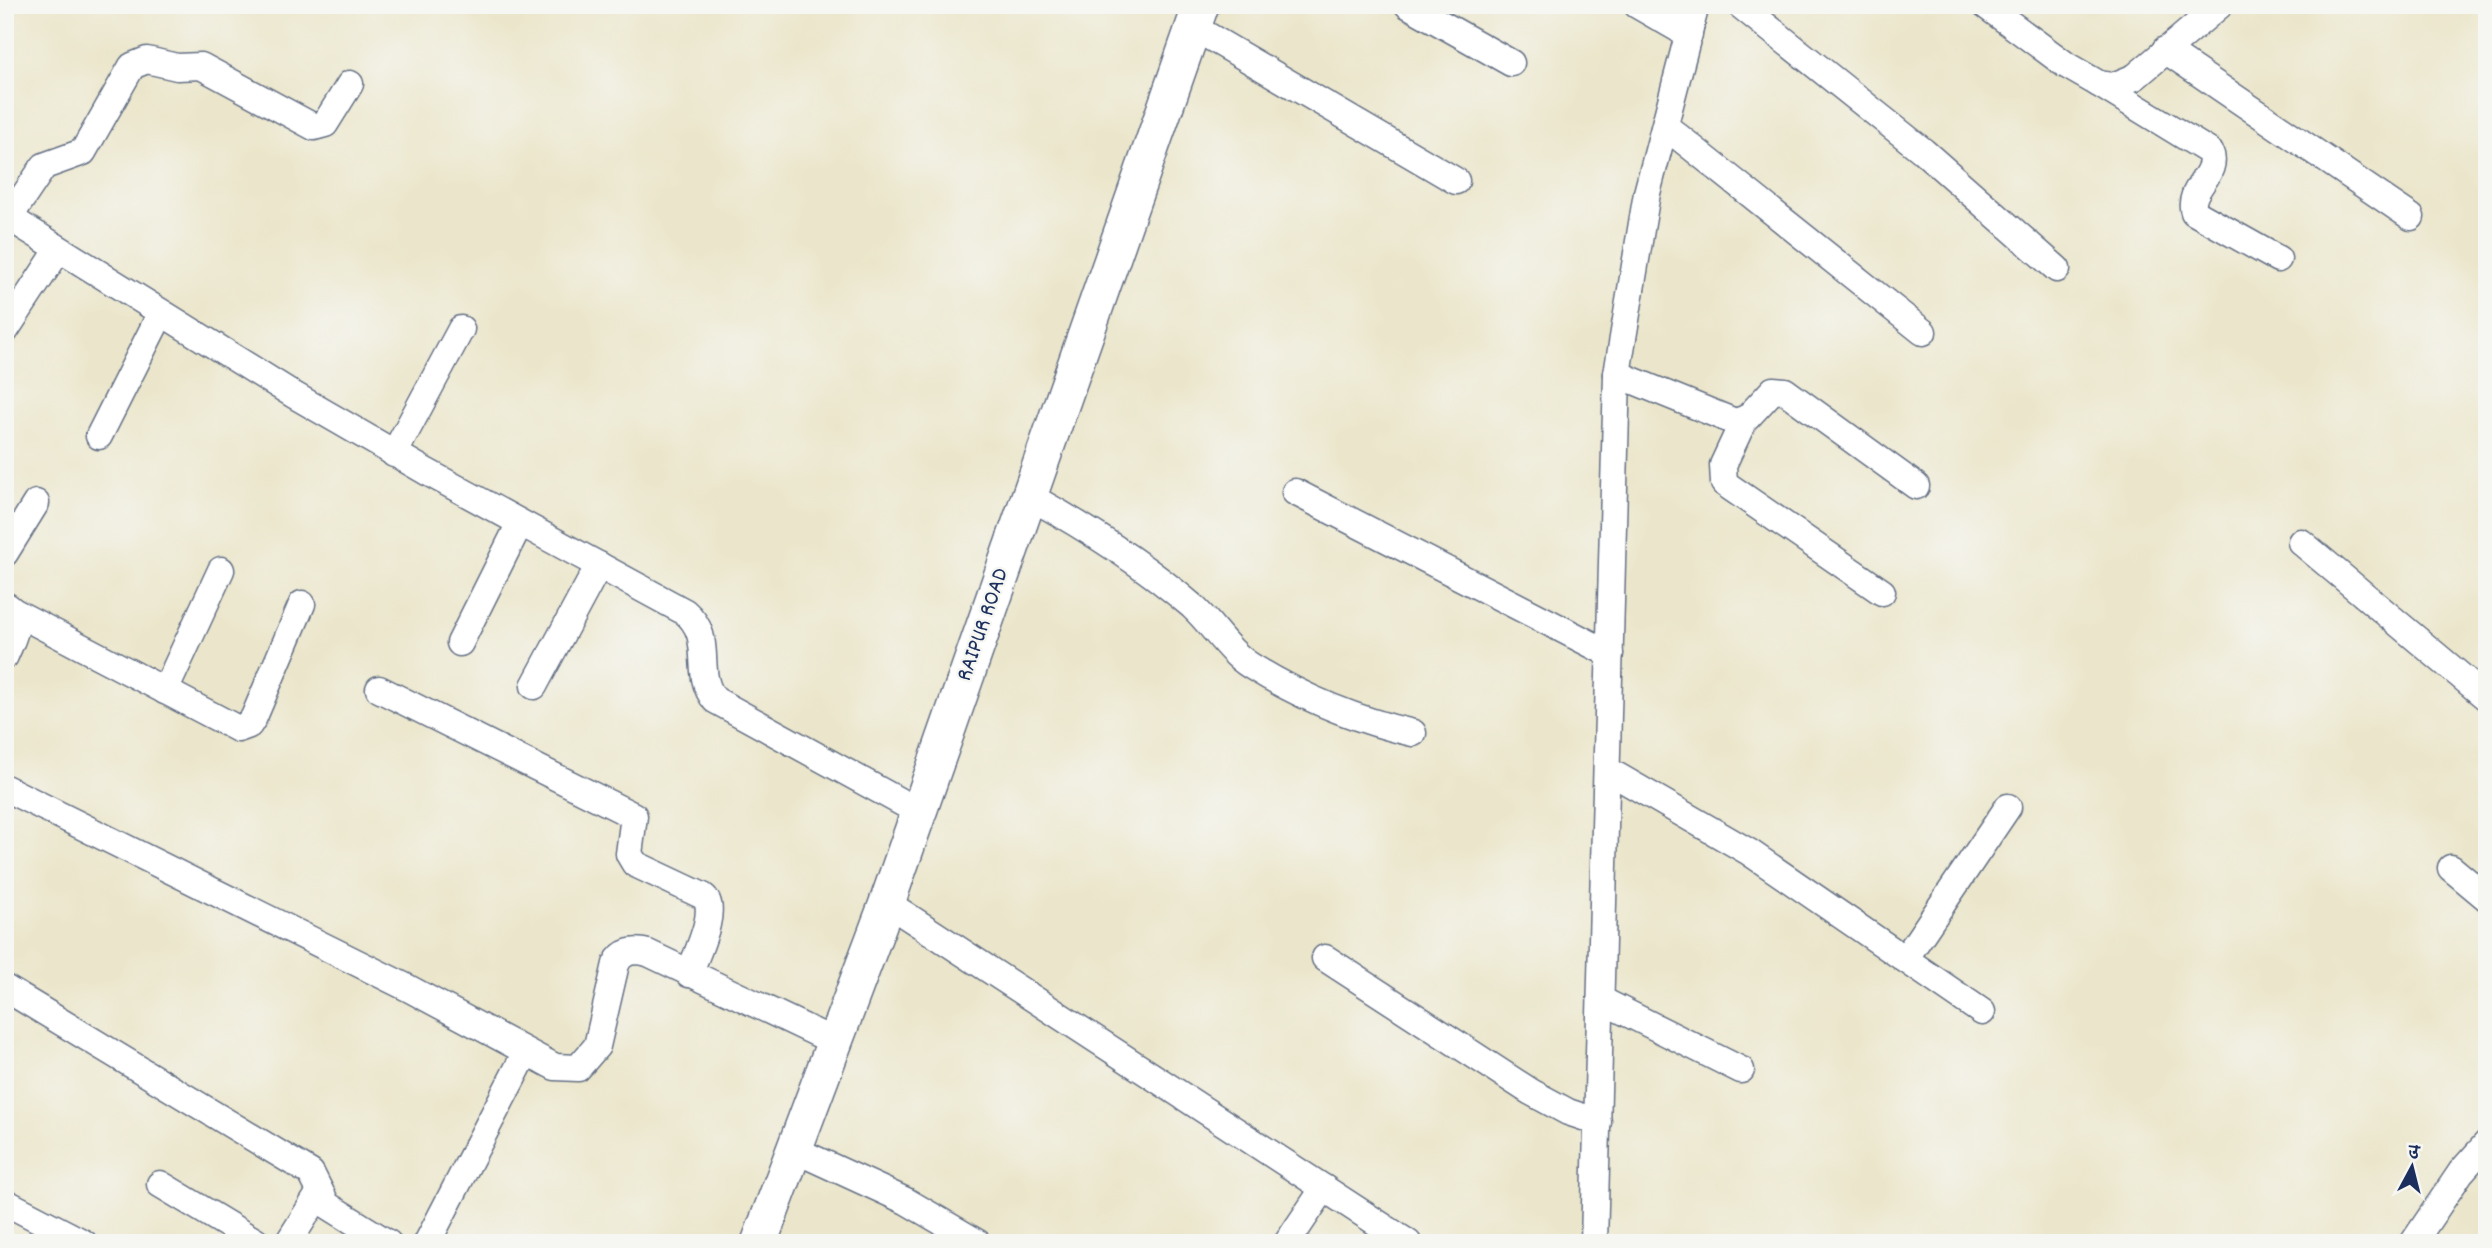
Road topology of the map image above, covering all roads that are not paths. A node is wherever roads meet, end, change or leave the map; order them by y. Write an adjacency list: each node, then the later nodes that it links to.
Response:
1 (1408, 5): 10 (street)
2 (1637, 5): 8 (street)
3 (1696, 5): 8 (street)
4 (1740, 5): 19 (street)
5 (1985, 5): 12 (street)
6 (2220, 5): 9 (street)
7 (1197, 16): 14 (street); 30 (main road, RAIPUR ROAD)
8 (1689, 35): 13 (street)
9 (2165, 50): 12 (street); 16 (street)
10 (1511, 63)
11 (350, 84): 15 (street)
12 (2099, 84): 18 (street)
13 (1665, 126): 23 (street); 24 (street)
14 (1456, 181)
15 (7, 216): 17 (street)
16 (2411, 217)
17 (59, 249): 20 (street); 22 (street)
18 (2278, 259)
19 (2057, 269)
20 (161, 313): 26 (street); 27 (street)
21 (461, 329): 27 (street)
22 (5, 331)
23 (1923, 332)
24 (1616, 374): 25 (street); 41 (street)
25 (1744, 420): 28 (street); 37 (street)
26 (99, 436)
27 (394, 454): 32 (street)
28 (1916, 486)
29 (1295, 492): 41 (street)
30 (1030, 496): 47 (street); 51 (main road, RAIPUR ROAD)
31 (36, 503): 34 (street)
32 (520, 523): 35 (street); 40 (street)
33 (2301, 542): 46 (street)
34 (5, 553)
35 (599, 565): 43 (street); 51 (street)
36 (221, 570): 45 (street)
37 (1882, 592)
38 (302, 604): 45 (street)
39 (10, 608): 42 (street); 45 (street)
40 (460, 643)
41 (1610, 654): 48 (street)
42 (5, 656)
43 (534, 686)
44 (379, 689): 57 (street)
45 (164, 691)
46 (2487, 698)
47 (1413, 733)
48 (1607, 770): 56 (street); 59 (street)
49 (5, 788): 62 (street)
50 (2008, 807): 56 (street)
51 (919, 812): 54 (main road, RAIPUR ROAD)
52 (2451, 868): 53 (street)
53 (2487, 898)
54 (887, 903): 61 (main road, RAIPUR ROAD); 68 (street)
55 (1325, 958): 64 (street)
56 (1905, 959): 60 (street)
57 (689, 974): 61 (street); 62 (street)
58 (5, 988): 69 (street)
59 (1601, 1000): 63 (street); 64 (street)
60 (1982, 1012)
61 (833, 1041): 66 (main road, RAIPUR ROAD)
62 (525, 1054): 75 (street)
63 (1741, 1070)
64 (1598, 1122): 80 (street)
65 (2487, 1143): 81 (street)
66 (793, 1149): 76 (main road, RAIPUR ROAD); 77 (street)
67 (160, 1184): 72 (street)
68 (1324, 1188): 78 (street); 79 (street)
69 (320, 1192): 73 (street); 74 (street)
70 (5, 1202): 71 (street)
71 (84, 1243)
72 (258, 1243)
73 (288, 1243)
74 (388, 1243)
75 (427, 1243)
76 (759, 1243)
77 (978, 1243)
78 (1287, 1243)
79 (1408, 1243)
80 (1594, 1243)
81 (2413, 1243)

